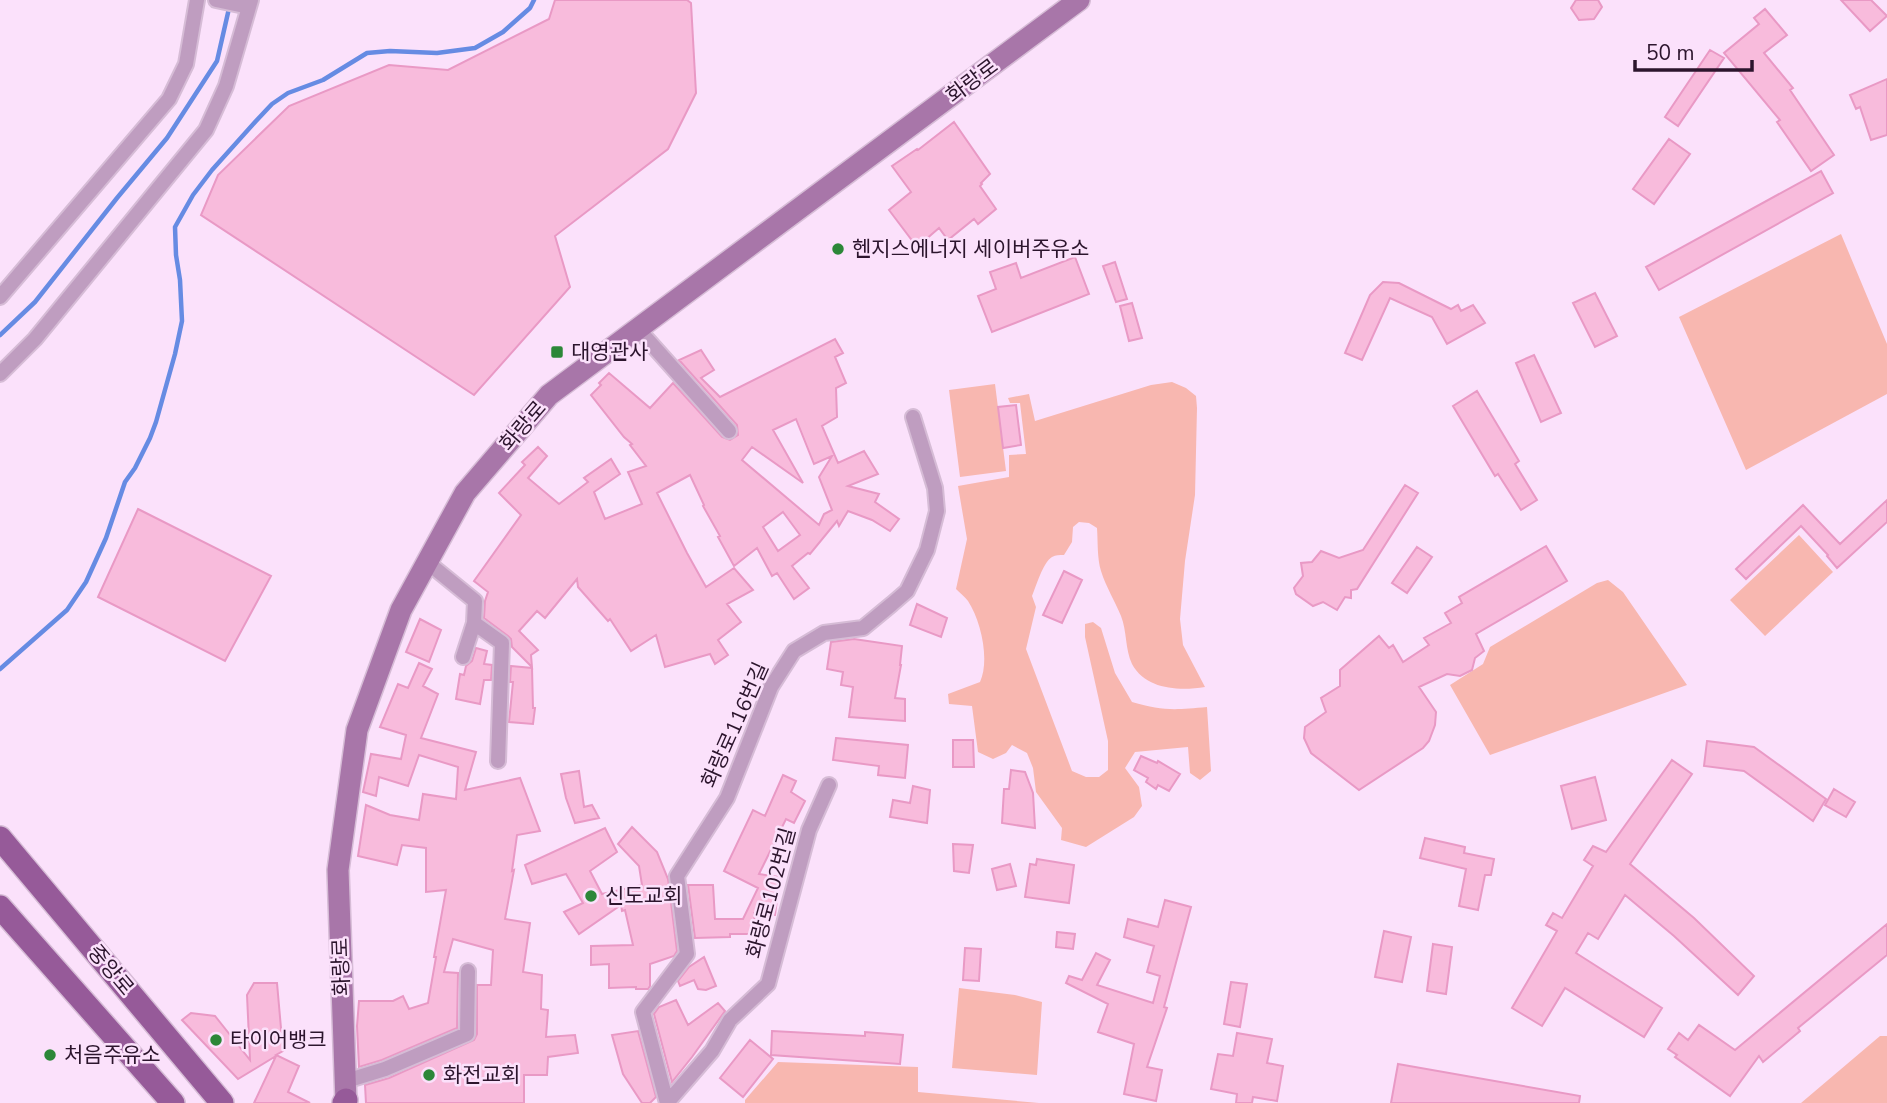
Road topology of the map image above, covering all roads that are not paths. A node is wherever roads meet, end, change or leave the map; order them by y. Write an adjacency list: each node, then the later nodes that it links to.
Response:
1 (197, 0): 5 (street)
2 (216, 0): 4 (street)
3 (1079, 0): 6 (main road, 화랑로)
4 (250, 4): 7 (street)
5 (0, 297)
6 (638, 329): 9 (street); 10 (main road, 화랑로)
7 (0, 374)
8 (913, 417): 21 (street, 화랑로116번길)
9 (729, 430)
10 (427, 562): 11 (street); 18 (main road, 화랑로)
11 (474, 623): 12 (street); 13 (street)
12 (463, 657)
13 (498, 761)
14 (829, 785): 21 (street, 화랑로102번길)
15 (0, 838): 20 (main road, 중앙로)
16 (0, 907): 19 (main road, 중앙로)
17 (468, 971): 18 (street, 화랑로)
18 (346, 1097)
19 (173, 1103)
20 (222, 1103)
21 (667, 1103)

